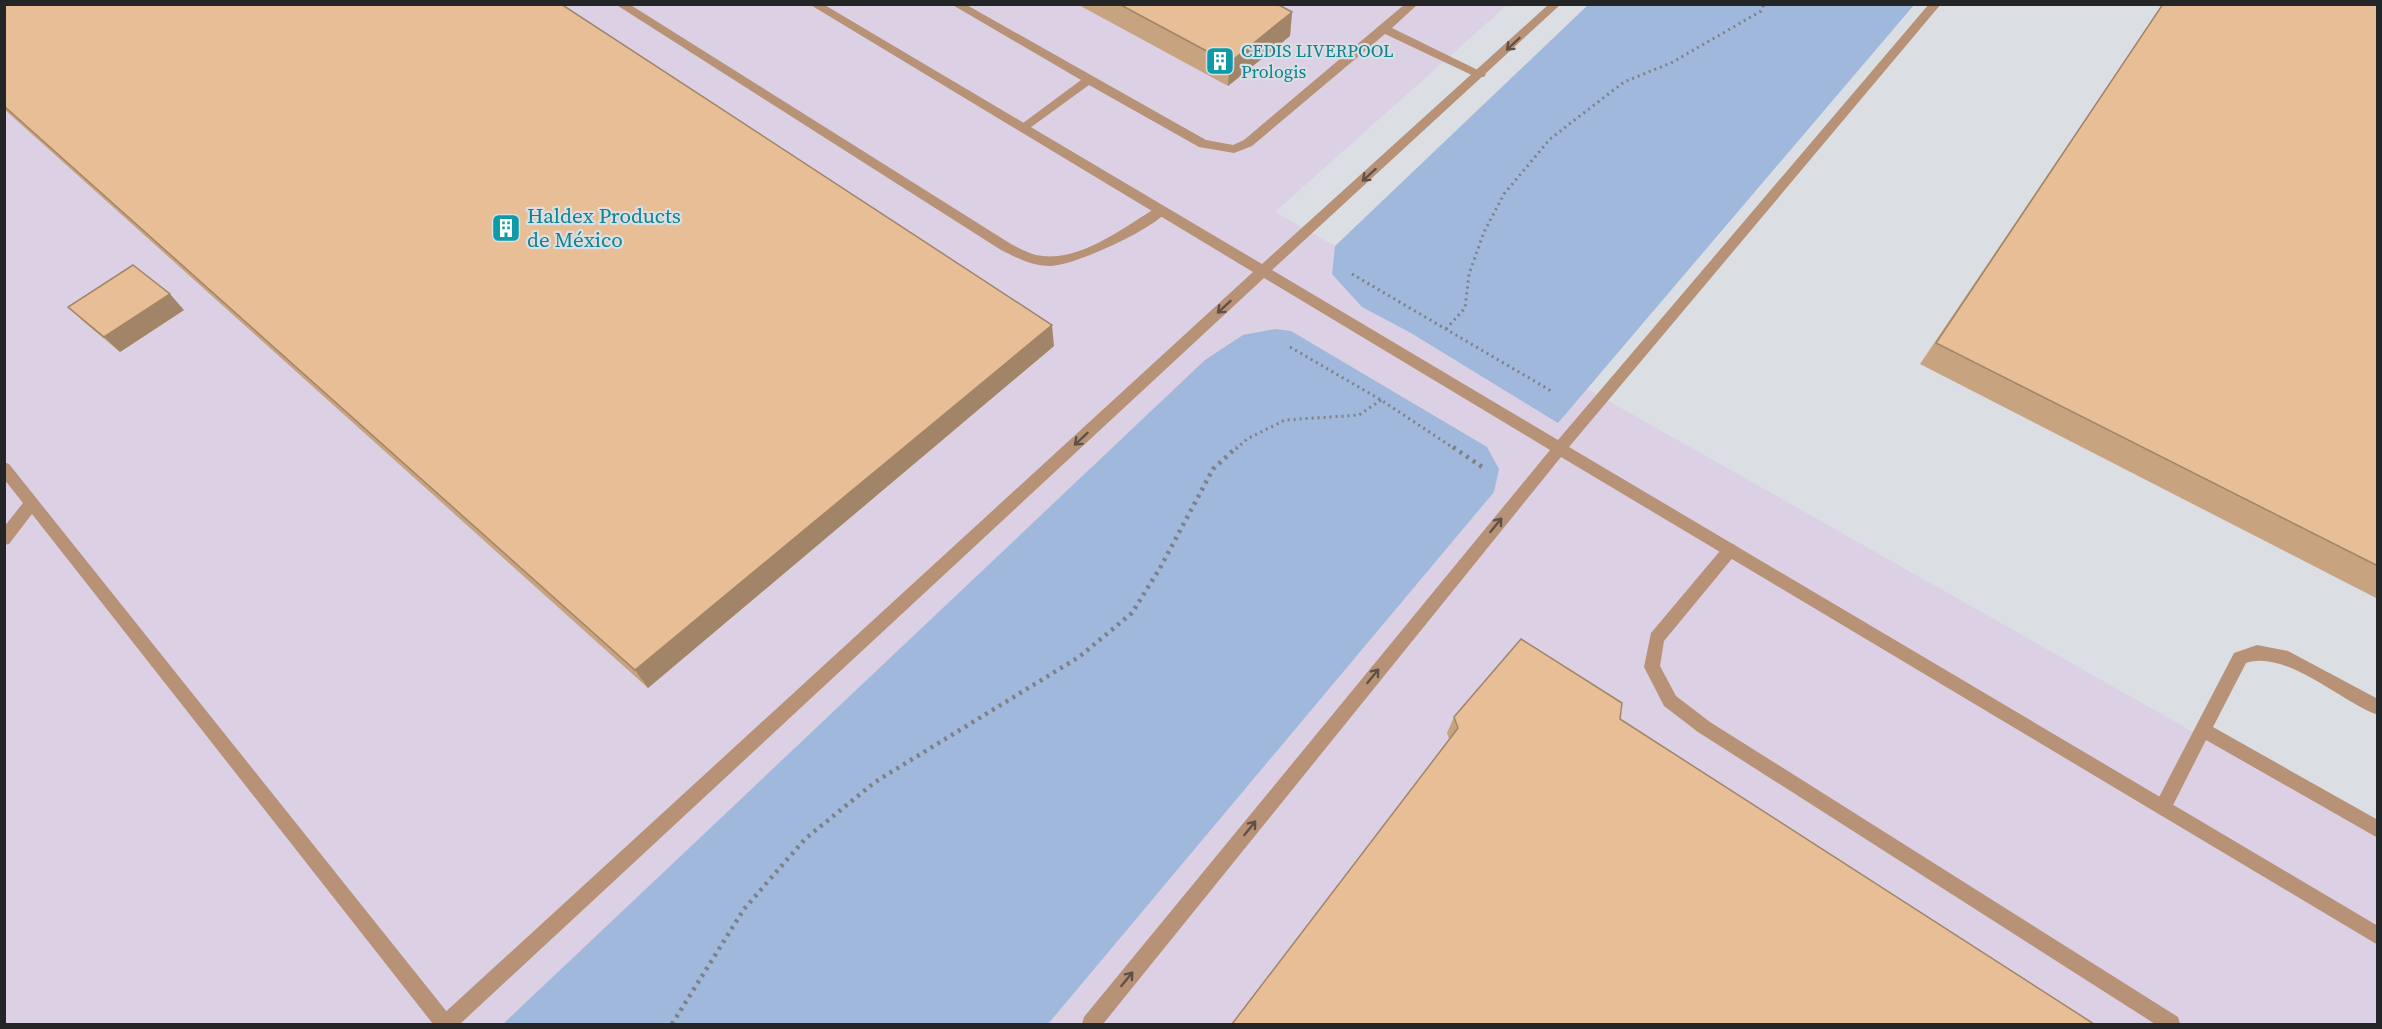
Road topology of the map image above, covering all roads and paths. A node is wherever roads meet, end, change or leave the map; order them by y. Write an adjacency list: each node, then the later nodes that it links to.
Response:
1 (814, 4): 11 (street)
2 (956, 4): 10 (street)
3 (1413, 4): 8 (street)
4 (1556, 4): 9 (street, one-way to 9)
5 (1764, 4): 15 (path)
6 (1936, 4): 19 (street)
7 (627, 6): 12 (street)
8 (1384, 29): 9 (street); 10 (street)
9 (1480, 74): 13 (street, one-way to 13)
10 (1088, 80): 11 (street)
11 (1023, 129): 12 (street)
12 (1161, 211): 13 (street)
13 (1263, 271): 19 (street); 30 (street, one-way to 30)
14 (1352, 274): 15 (path)
15 (1446, 329): 17 (path)
16 (1290, 347): 18 (path)
17 (1553, 392)
18 (1381, 400): 21 (path); 31 (path)
19 (1559, 448): 24 (street); 32 (street, one-way to 19)
20 (4, 468): 22 (street)
21 (1485, 470)
22 (32, 502): 23 (street); 30 (street)
23 (4, 539)
24 (1730, 550): 27 (street); 33 (street)
25 (2378, 708): 26 (street)
26 (2202, 729): 27 (street); 28 (street)
27 (2163, 807): 29 (street)
28 (2378, 830)
29 (2378, 936)
30 (446, 1024)
31 (672, 1024)
32 (1090, 1024)
33 (2171, 1024)

